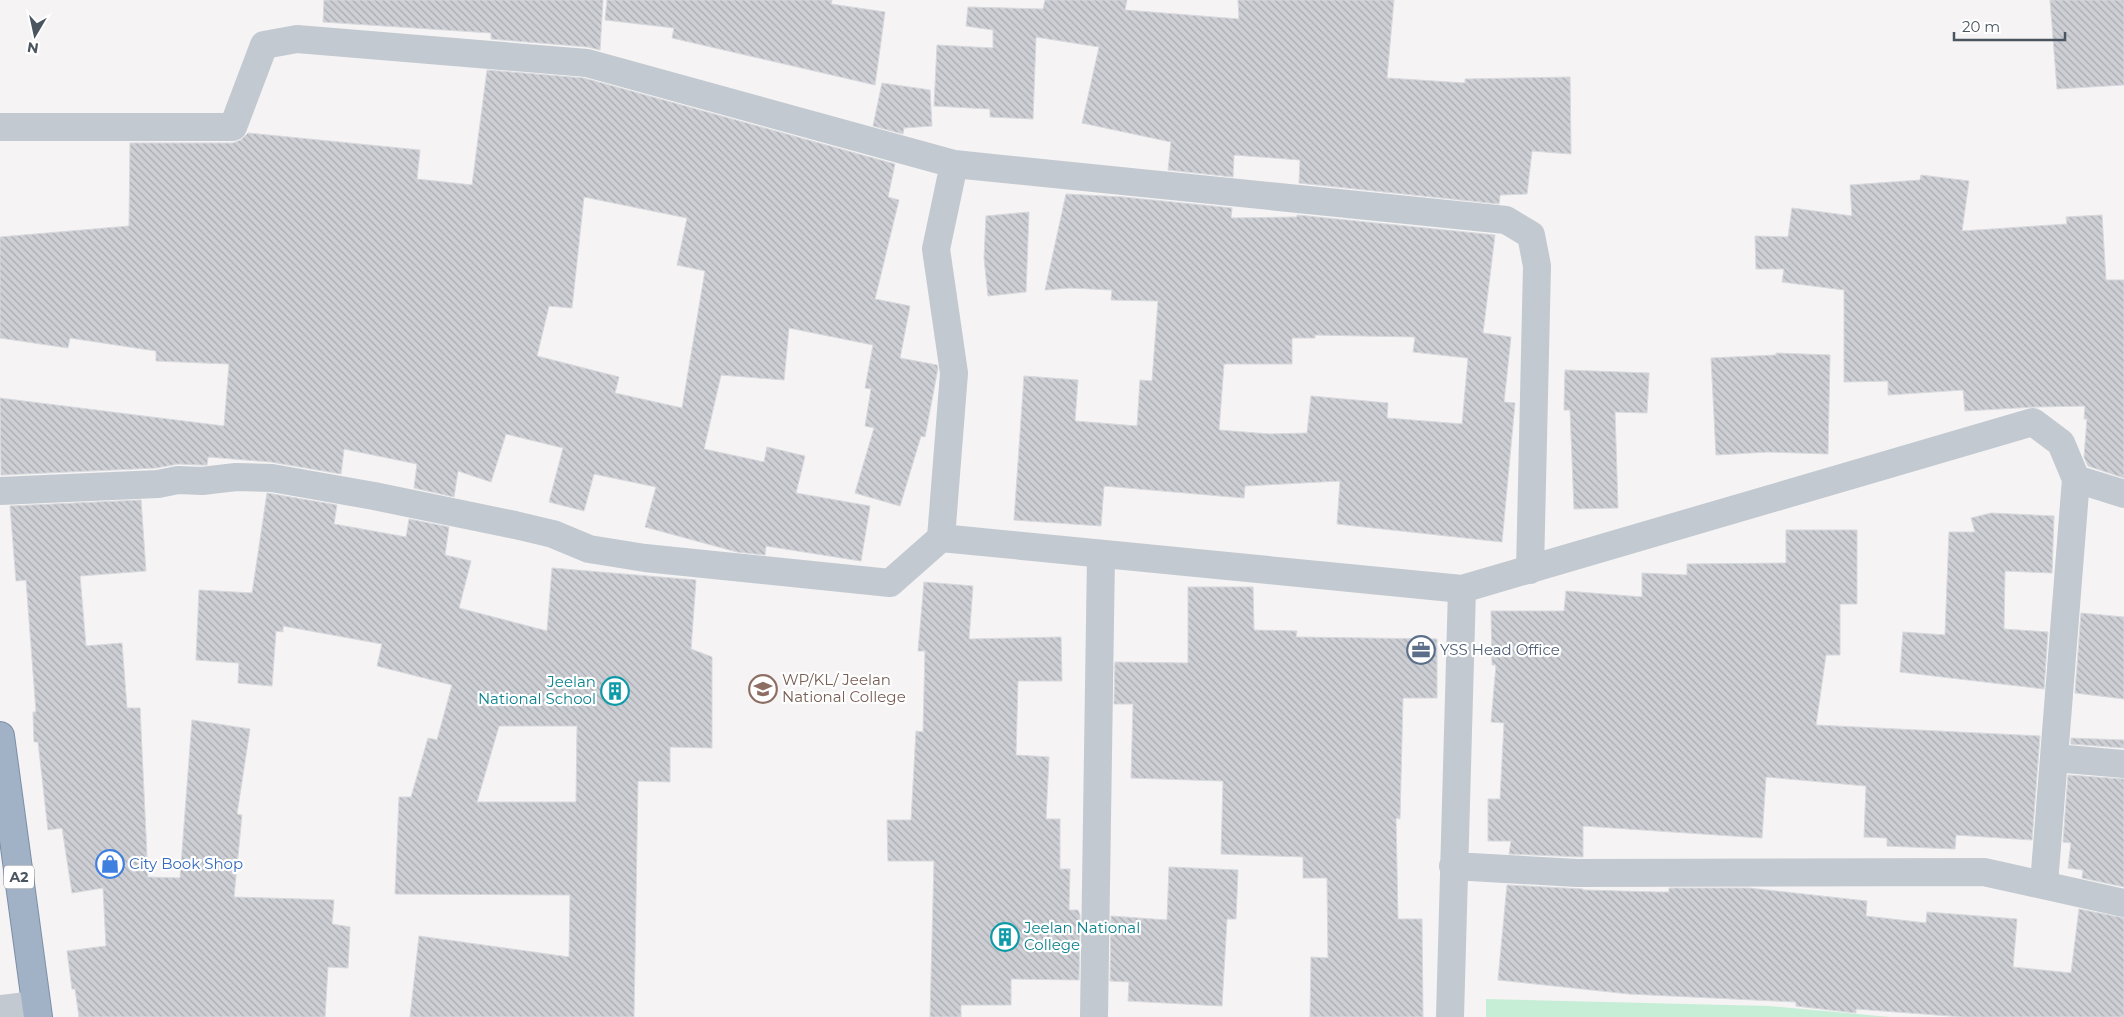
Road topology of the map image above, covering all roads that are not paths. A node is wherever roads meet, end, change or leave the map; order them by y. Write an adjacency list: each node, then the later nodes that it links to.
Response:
1 (0, 127): 2 (street)
2 (954, 164): 6 (street); 8 (street)
3 (2076, 478): 5 (street); 8 (street); 11 (street)
4 (0, 491): 6 (street)
5 (2124, 494)
6 (941, 538): 7 (street)
7 (1101, 555): 9 (street); 18 (street)
8 (1530, 570): 9 (street)
9 (1462, 589): 13 (street)
10 (0, 736): 17 (highway, A2)
11 (2055, 758): 12 (street); 14 (street)
12 (2124, 764)
13 (1453, 866): 14 (street); 19 (street)
14 (2044, 884): 15 (street)
15 (2124, 903)
16 (0, 1009): 17 (street)
17 (37, 1011)
18 (1094, 1017)
19 (1450, 1017)

